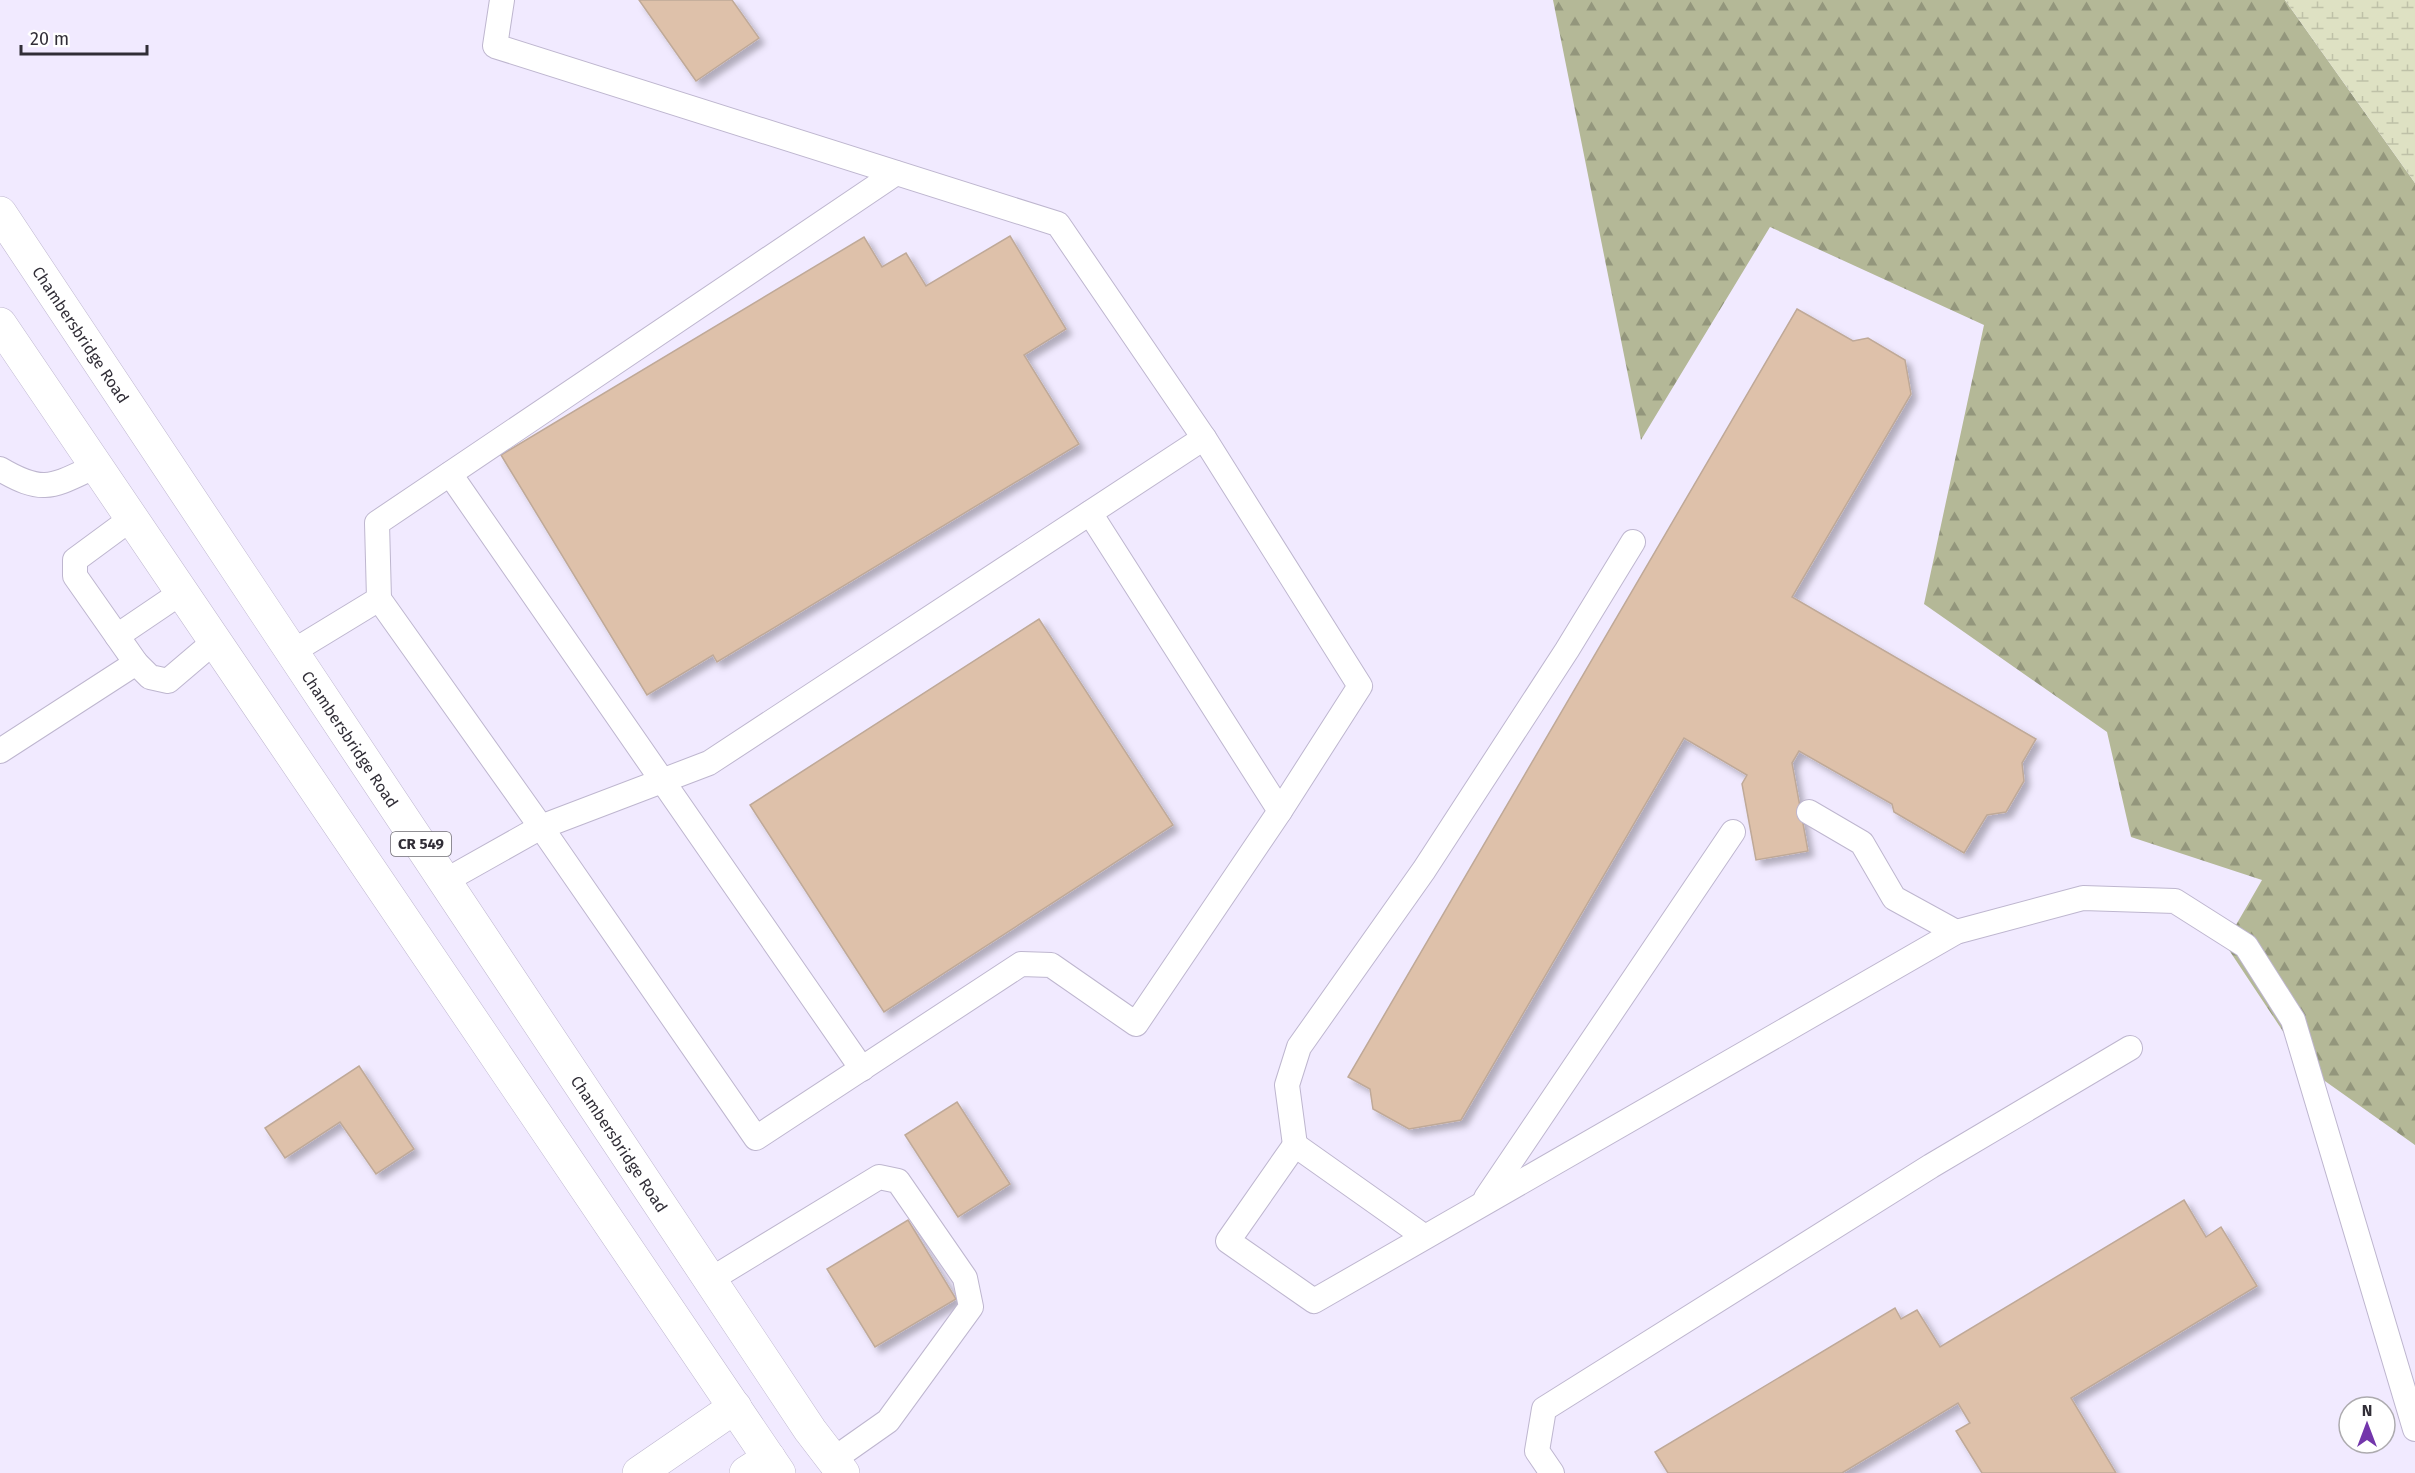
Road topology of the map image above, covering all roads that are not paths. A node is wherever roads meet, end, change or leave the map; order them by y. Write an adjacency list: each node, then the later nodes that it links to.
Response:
1 (502, 0): 2 (lane)
2 (896, 173): 5 (lane); 8 (lane)
3 (0, 213): 16 (main road, Chambersbridge Road / CR 549)
4 (0, 324): 6 (main road)
5 (1204, 438): 9 (lane); 20 (lane)
6 (96, 466): 7 (lane); 10 (main road)
7 (0, 469)
8 (450, 474): 13 (lane); 19 (lane)
9 (1090, 513): 19 (lane); 20 (lane)
10 (132, 518): 12 (main road); 14 (lane)
11 (1633, 542): 28 (lane)
12 (182, 592): 14 (lane); 15 (main road)
13 (379, 599): 16 (lane); 22 (lane)
14 (117, 636): 17 (lane)
15 (215, 641): 17 (lane); 32 (main road)
16 (292, 652): 24 (main road, Chambersbridge Road / CR 549)
17 (136, 663): 18 (lane)
18 (0, 751)
19 (661, 781): 22 (lane); 27 (lane)
20 (1280, 811): 27 (lane)
21 (1809, 812): 25 (lane)
22 (541, 827): 24 (lane); 27 (lane)
23 (1733, 832): 29 (lane)
24 (446, 881): 31 (main road, Chambersbridge Road / CR 549)
25 (1956, 932): 29 (lane); 33 (lane)
26 (2130, 1048): 37 (lane)
27 (862, 1069)
28 (1295, 1145): 30 (lane); 30 (lane)
29 (1482, 1204): 30 (lane)
30 (1425, 1237)
31 (710, 1280): 34 (main road, Chambersbridge Road / CR 549); 34 (lane)
32 (735, 1407): 35 (main road); 36 (main road)
33 (2415, 1429)
34 (838, 1466)
35 (765, 1468)
36 (639, 1473)
37 (1552, 1473)

